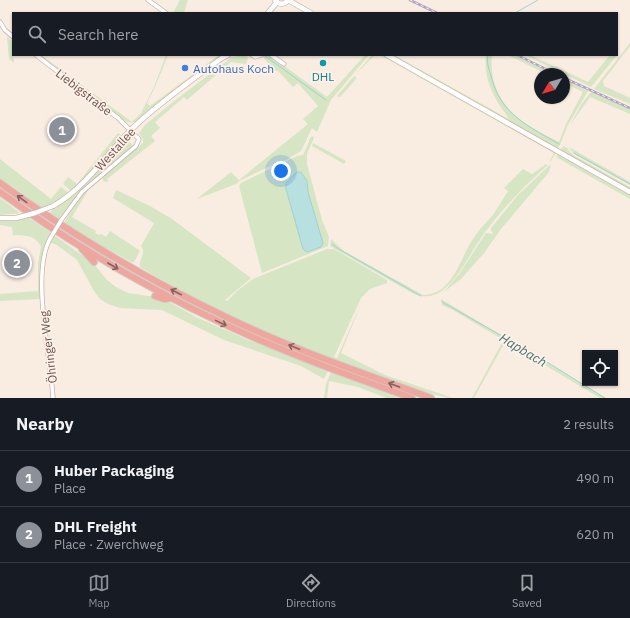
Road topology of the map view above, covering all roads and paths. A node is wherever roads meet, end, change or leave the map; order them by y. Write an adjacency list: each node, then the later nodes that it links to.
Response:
1 (148, 0): 4 (street)
2 (288, 0): 3 (main road); 6 (main road)
3 (276, 1): 5 (main road)
4 (165, 12)
5 (269, 12)
6 (309, 12)
7 (0, 22): 8 (street)
8 (12, 36)
9 (37, 56): 14 (street, Liebigstraße)
10 (272, 56): 13 (street)
11 (389, 56): 17 (main road)
12 (223, 57): 14 (main road, Westallee)
13 (284, 64)
14 (131, 130): 18 (main road, Westallee, bridge); 25 (street, Öhringer Weg, bridge)
15 (0, 183): 23 (highway, one-way to 15)
16 (0, 192): 19 (highway)
17 (630, 192)
18 (0, 218)
19 (80, 246): 20 (highway); 22 (highway, one-way to 22)
20 (94, 262)
21 (155, 296): 22 (highway)
22 (172, 298): 23 (highway, one-way to 23)
23 (329, 364): 24 (highway)
24 (336, 366): 26 (highway); 27 (highway, one-way to 24)
25 (53, 398)
26 (412, 398)
27 (431, 398)

